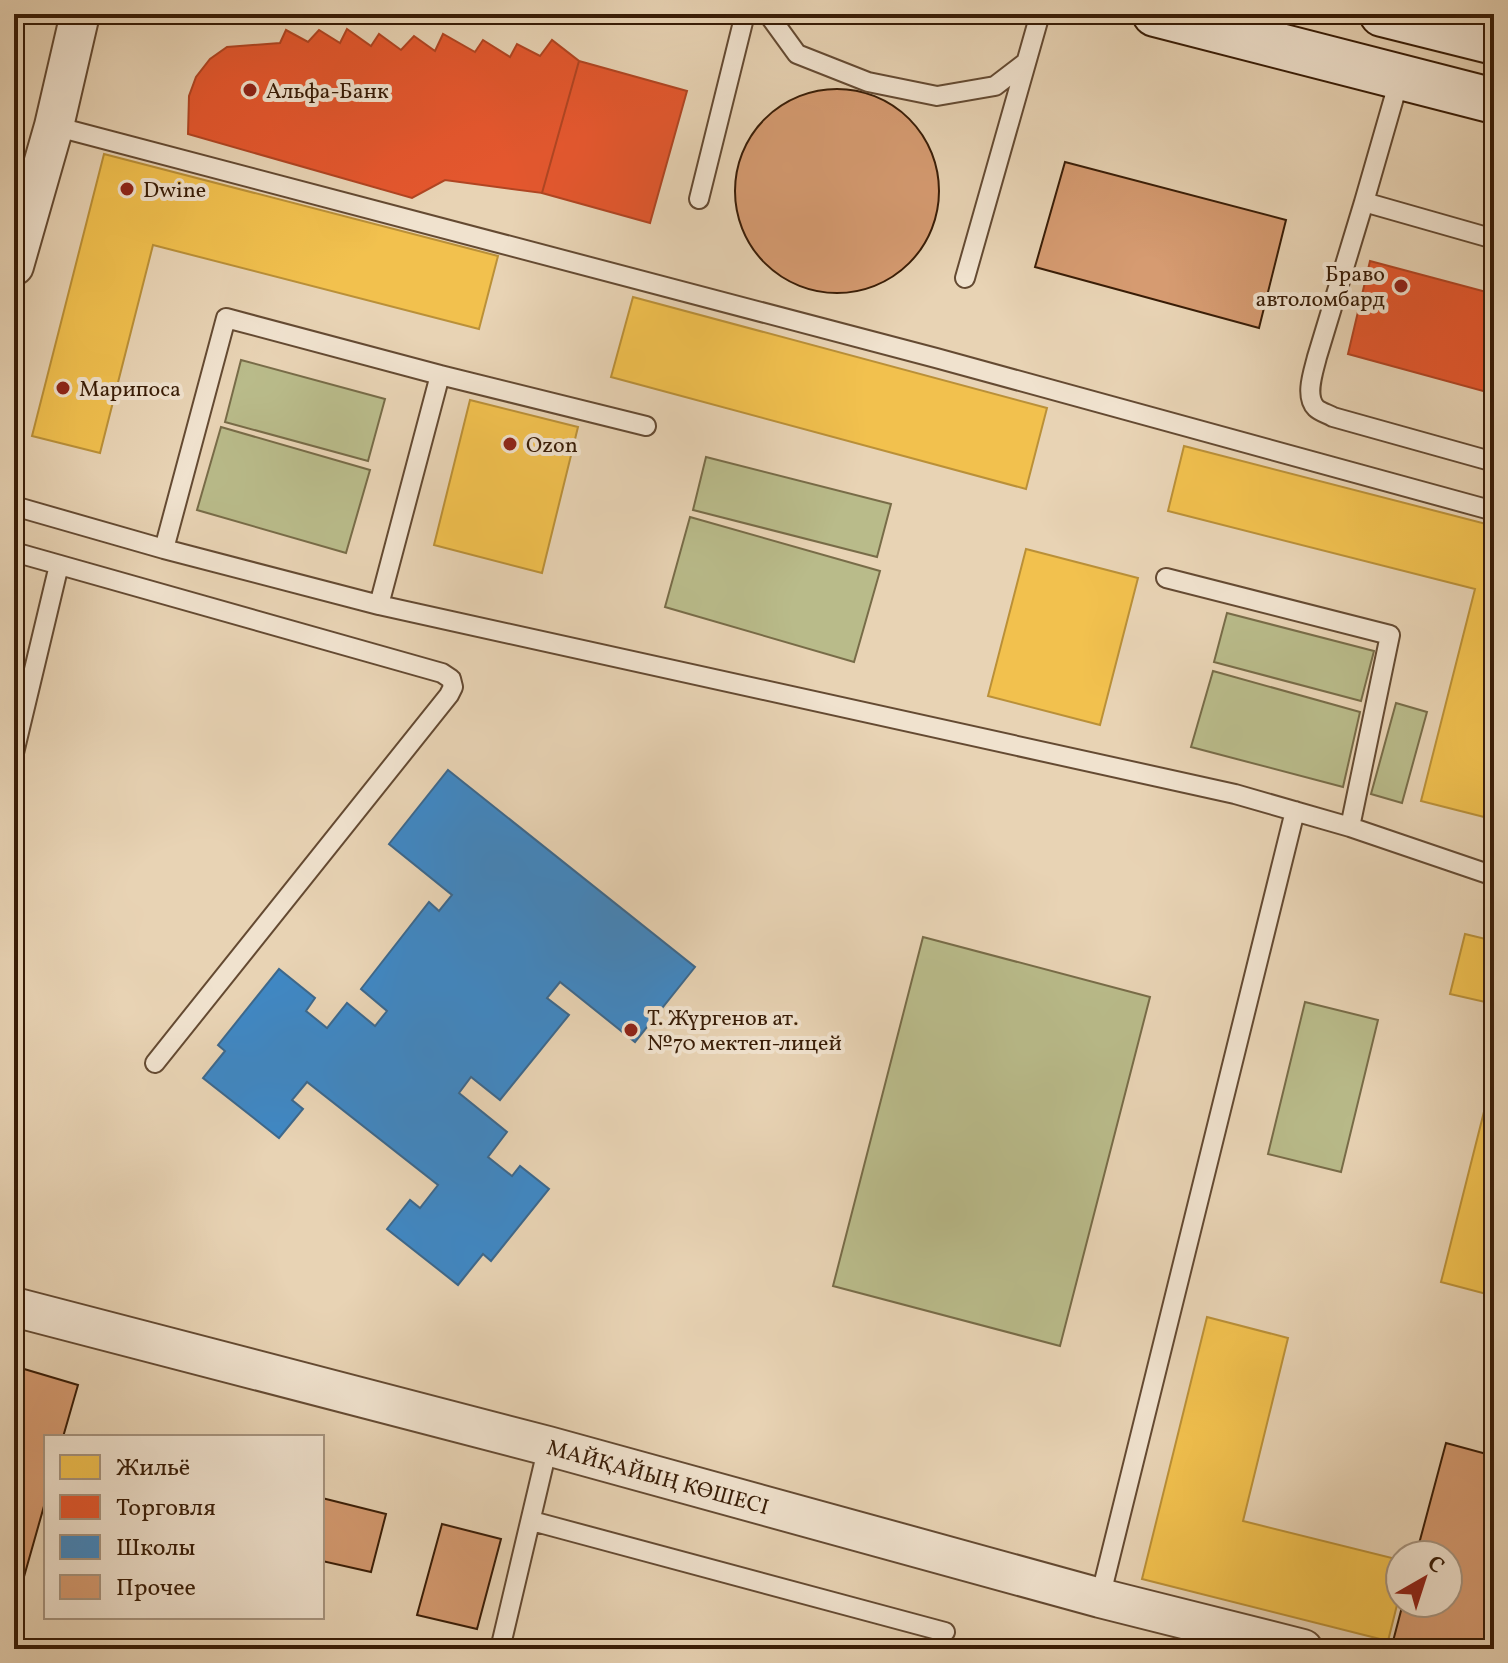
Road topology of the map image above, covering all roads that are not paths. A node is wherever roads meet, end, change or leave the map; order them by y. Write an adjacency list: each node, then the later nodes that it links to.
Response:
1 (80, 14): 11 (street)
2 (745, 14): 12 (lane)
3 (768, 14): 8 (lane)
4 (1040, 14): 8 (lane)
5 (1155, 14): 9 (main road)
6 (1382, 14): 7 (main road)
7 (1494, 42)
8 (1025, 63): 16 (lane)
9 (1400, 77): 10 (main road); 13 (lane)
10 (1494, 101)
11 (54, 126): 15 (street); 21 (lane)
12 (699, 199)
13 (1364, 202): 14 (lane); 19 (lane)
14 (1494, 239)
15 (14, 266)
16 (965, 278)
17 (440, 375): 18 (lane); 22 (lane); 26 (lane)
18 (646, 426)
19 (1494, 462)
20 (14, 506): 22 (lane)
21 (1494, 511)
22 (164, 549): 26 (lane)
23 (14, 552): 24 (lane)
24 (59, 565): 27 (lane); 31 (lane)
25 (1166, 578): 29 (lane)
26 (379, 605): 28 (lane)
27 (14, 753)
28 (1295, 811): 29 (lane); 35 (lane)
29 (1350, 827): 30 (lane)
30 (1494, 876)
31 (155, 1063)
32 (14, 1307): 33 (street, МАЙҚАЙЫҢ КӨШЕСІ)
33 (548, 1446): 34 (lane); 35 (street, МАЙҚАЙЫҢ КӨШЕСІ)
34 (532, 1521): 36 (lane); 37 (lane)
35 (1100, 1598): 38 (street, МАЙҚАЙЫҢ КӨШЕСІ)
36 (945, 1632)
37 (500, 1649)
38 (1303, 1649)

